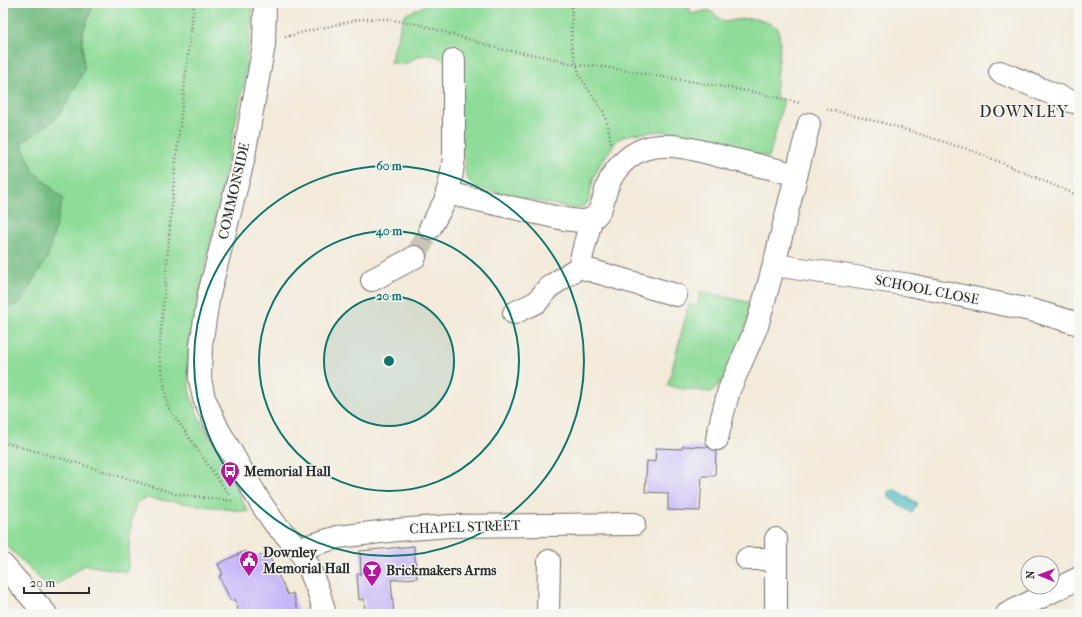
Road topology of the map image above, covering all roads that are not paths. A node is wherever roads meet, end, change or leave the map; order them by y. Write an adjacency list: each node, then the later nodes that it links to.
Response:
1 (265, 3): 19 (street, COMMONSIDE)
2 (454, 60): 7 (street)
3 (1000, 72): 4 (street)
4 (1079, 103)
5 (813, 112): 6 (street)
6 (796, 175): 8 (street); 11 (street)
7 (447, 193): 8 (street); 9 (street)
8 (591, 220): 12 (street)
9 (432, 226)
10 (415, 257): 13 (street)
11 (774, 266): 16 (street, SCHOOL CLOSE); 17 (street)
12 (579, 267): 14 (street); 15 (street)
13 (372, 280)
14 (676, 295)
15 (514, 313)
16 (1079, 324)
17 (717, 439)
18 (634, 524): 19 (street, CHAPEL STREET)
19 (299, 549): 25 (street, COMMONSIDE)
20 (549, 560): 26 (street)
21 (747, 560): 27 (street)
22 (3, 565): 24 (street)
23 (1079, 578): 28 (street)
24 (46, 614)
25 (325, 614)
26 (548, 614)
27 (776, 614)
28 (1007, 614)

